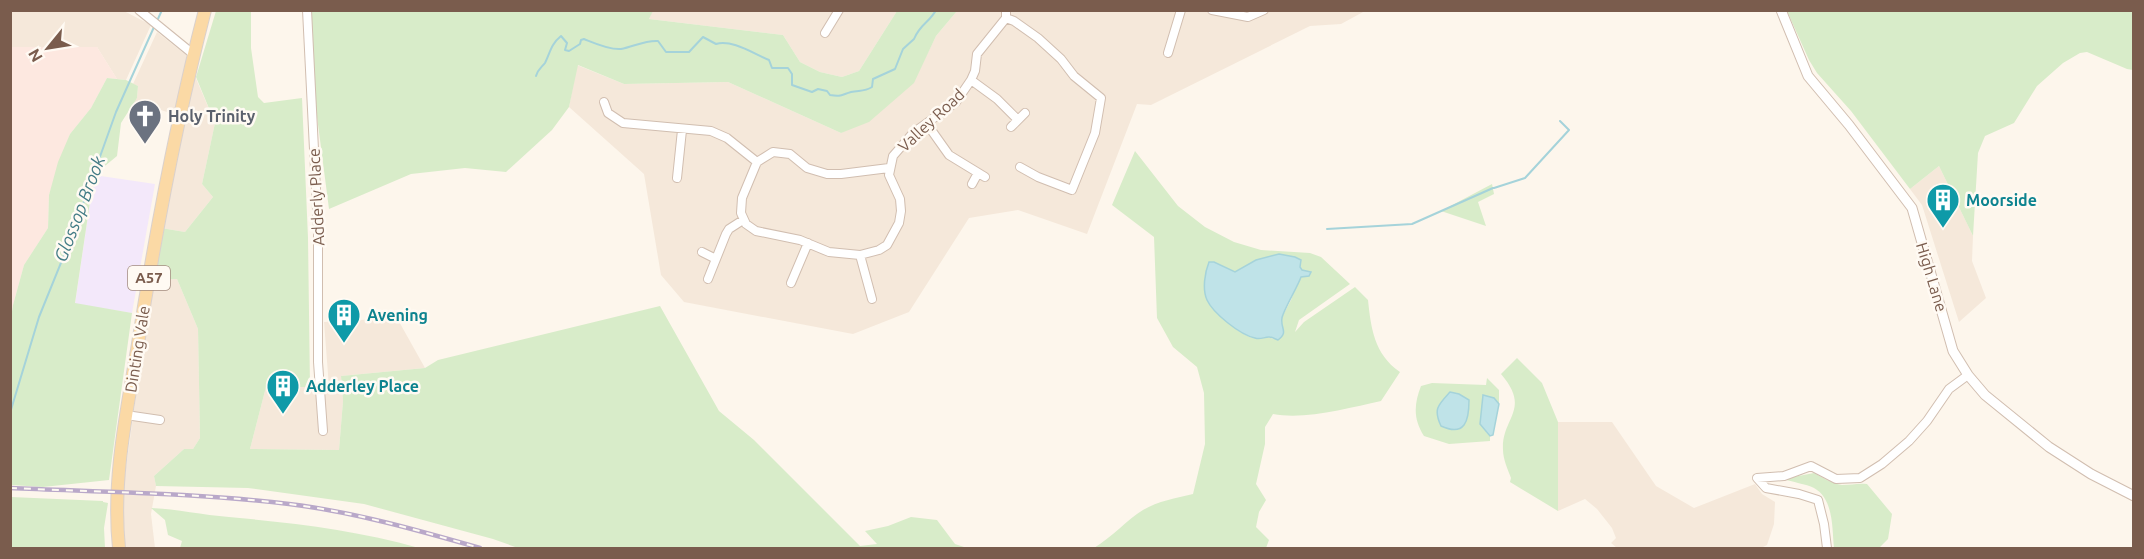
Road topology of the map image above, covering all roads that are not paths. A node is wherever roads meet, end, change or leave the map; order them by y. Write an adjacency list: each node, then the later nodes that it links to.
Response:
1 (205, 10): 12 (main road, Dinting Vale / A57)
2 (307, 10): 36 (street, Adderly Place)
3 (839, 10): 10 (street)
4 (1181, 10): 11 (street)
5 (1212, 10): 6 (street)
6 (1264, 10)
7 (1781, 10): 33 (street, High Lane)
8 (142, 13): 12 (street)
9 (1006, 14): 13 (street, Valley Road); 21 (street)
10 (825, 33)
11 (1168, 53)
12 (193, 54): 34 (main road, Dinting Vale / A57)
13 (971, 80): 16 (street); 17 (street, Valley Road)
14 (604, 102): 19 (street)
15 (1025, 113): 16 (street)
16 (1018, 120): 18 (street)
17 (927, 124): 22 (street, Valley Road); 24 (street)
18 (1011, 127)
19 (682, 130): 20 (street); 23 (street)
20 (757, 162): 22 (street, Valley Road); 25 (street)
21 (1020, 167)
22 (889, 168): 28 (street, Valley Road)
23 (677, 178)
24 (972, 184)
25 (743, 220): 26 (street, Valley Road); 29 (street)
26 (808, 243): 28 (street, Valley Road); 31 (street)
27 (702, 252): 29 (street)
28 (860, 255): 32 (street)
29 (716, 259): 30 (street)
30 (708, 279)
31 (791, 282)
32 (872, 299)
33 (1968, 375): 37 (street, High Lane); 39 (street)
34 (126, 416): 35 (street); 38 (main road, Dinting Vale / A57)
35 (160, 420)
36 (323, 431)
37 (2133, 496)
38 (119, 549)
39 (1827, 549)

